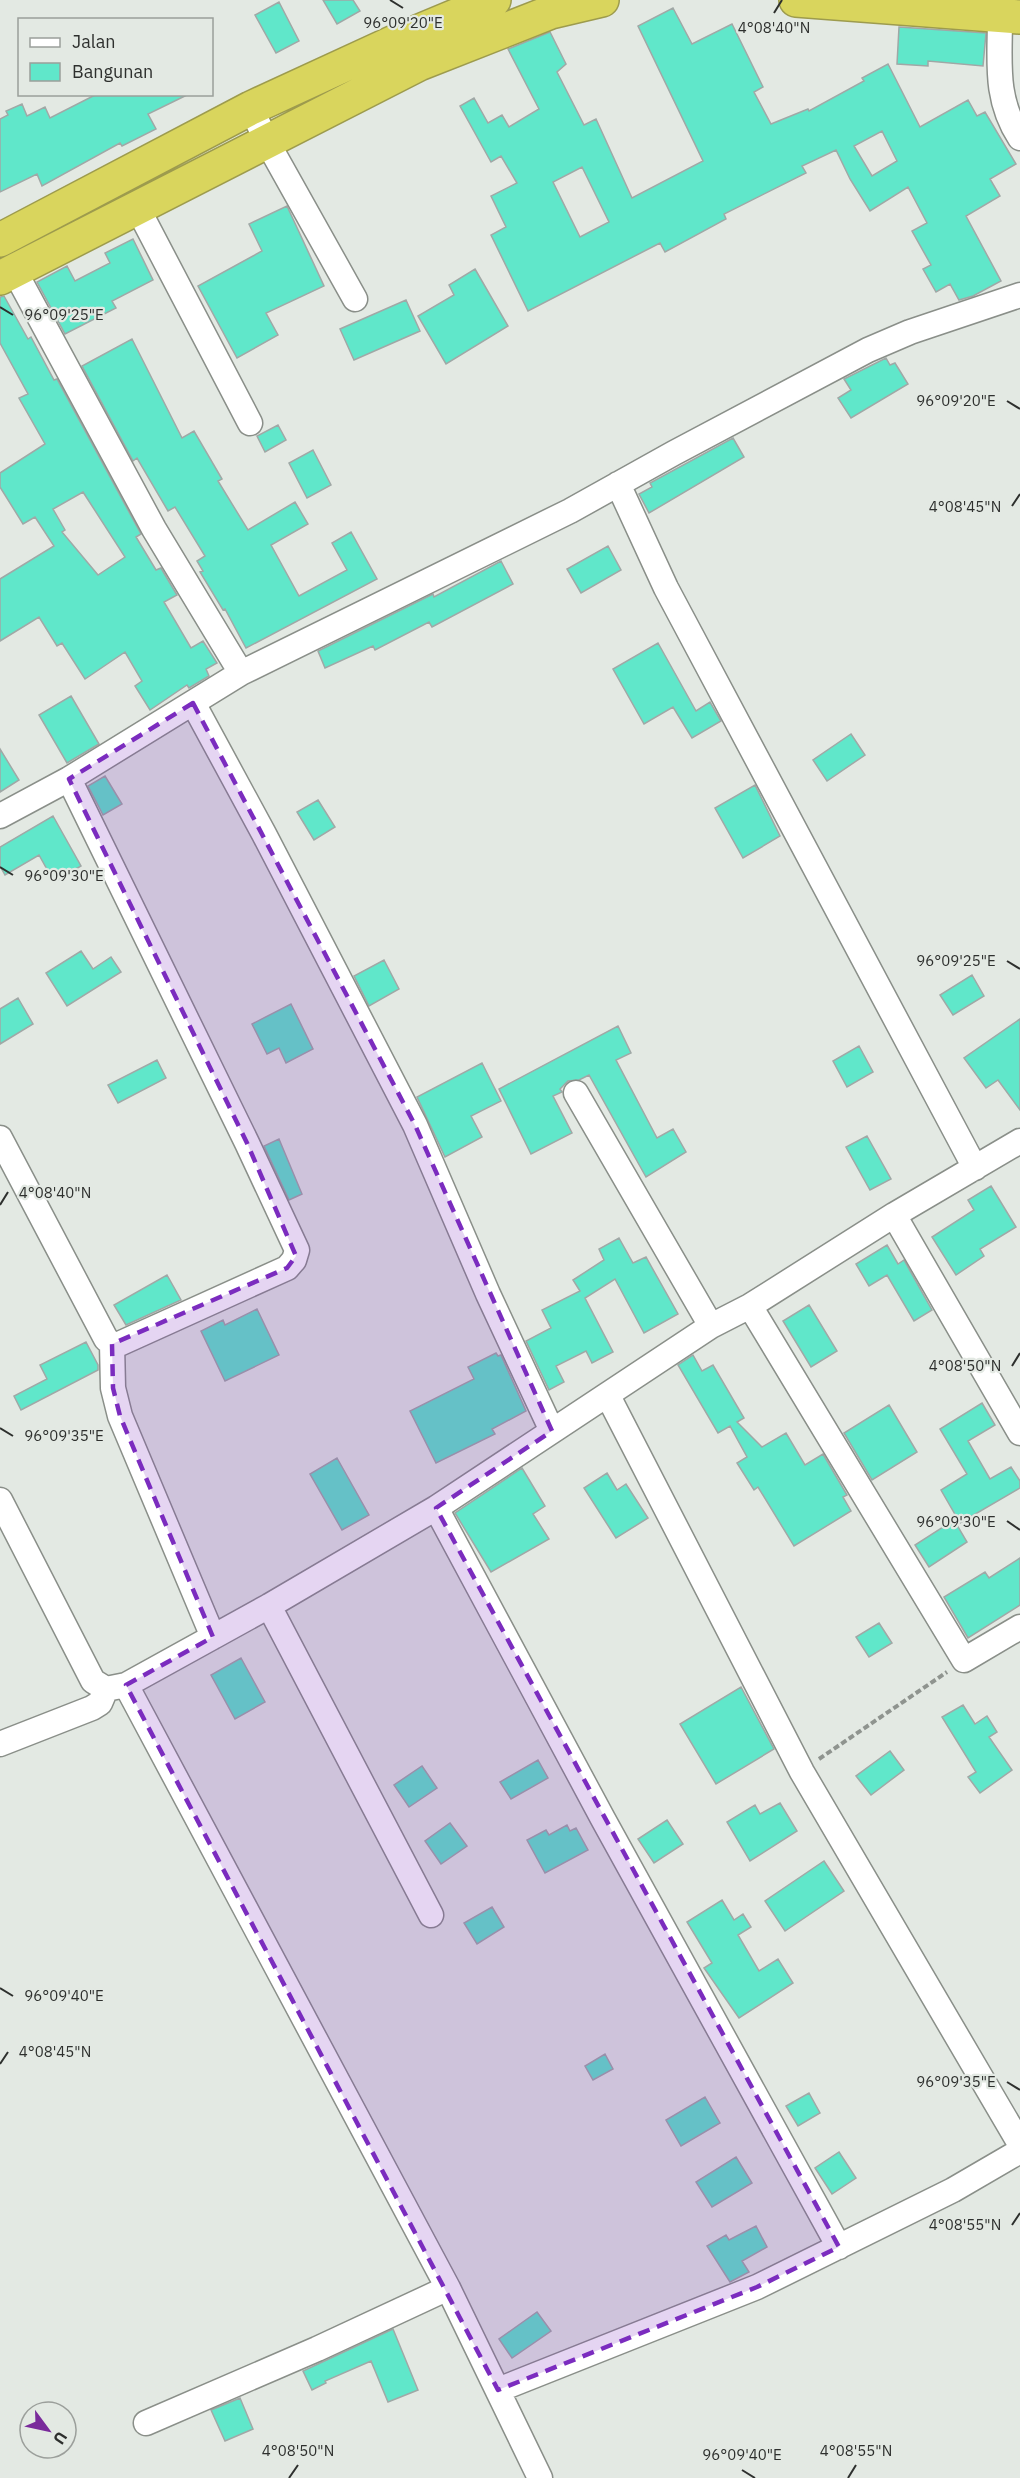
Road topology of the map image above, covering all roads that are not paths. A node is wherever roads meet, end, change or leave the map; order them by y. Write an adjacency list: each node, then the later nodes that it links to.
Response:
1 (494, 0): 5 (highway)
2 (602, 0): 5 (highway)
3 (796, 0): 4 (highway)
4 (1010, 16): 7 (street)
5 (412, 50): 6 (highway); 8 (highway)
6 (251, 108): 8 (street); 10 (highway)
7 (1020, 138)
8 (266, 140): 9 (highway); 13 (street)
9 (137, 207): 11 (highway); 14 (street)
10 (0, 240)
11 (7, 274): 16 (street)
12 (1020, 296): 15 (street)
13 (355, 299)
14 (250, 423)
15 (618, 484): 16 (street); 23 (street)
16 (241, 673): 17 (street)
17 (193, 703): 18 (street); 29 (street)
18 (69, 779): 19 (street); 27 (street)
19 (0, 816)
20 (576, 1093): 26 (street)
21 (0, 1138): 27 (street)
22 (1020, 1141): 23 (street)
23 (975, 1168): 24 (street)
24 (894, 1215): 25 (street); 30 (street)
25 (750, 1306): 26 (street); 34 (street)
26 (711, 1326): 28 (street)
27 (112, 1344): 35 (street)
28 (608, 1396): 29 (street); 39 (street)
29 (552, 1431): 32 (street)
30 (1020, 1433)
31 (0, 1500): 36 (street)
32 (436, 1508): 33 (street); 41 (street)
33 (269, 1606): 35 (street); 38 (street)
34 (1020, 1627)
35 (213, 1637): 36 (street)
36 (116, 1687): 37 (street); 42 (street)
37 (0, 1744)
38 (431, 1915)
39 (1020, 2144)
40 (1020, 2151): 41 (street)
41 (838, 2247): 43 (street)
42 (448, 2288): 43 (street); 44 (street)
43 (498, 2390): 45 (street)
44 (146, 2423)
45 (540, 2478)

